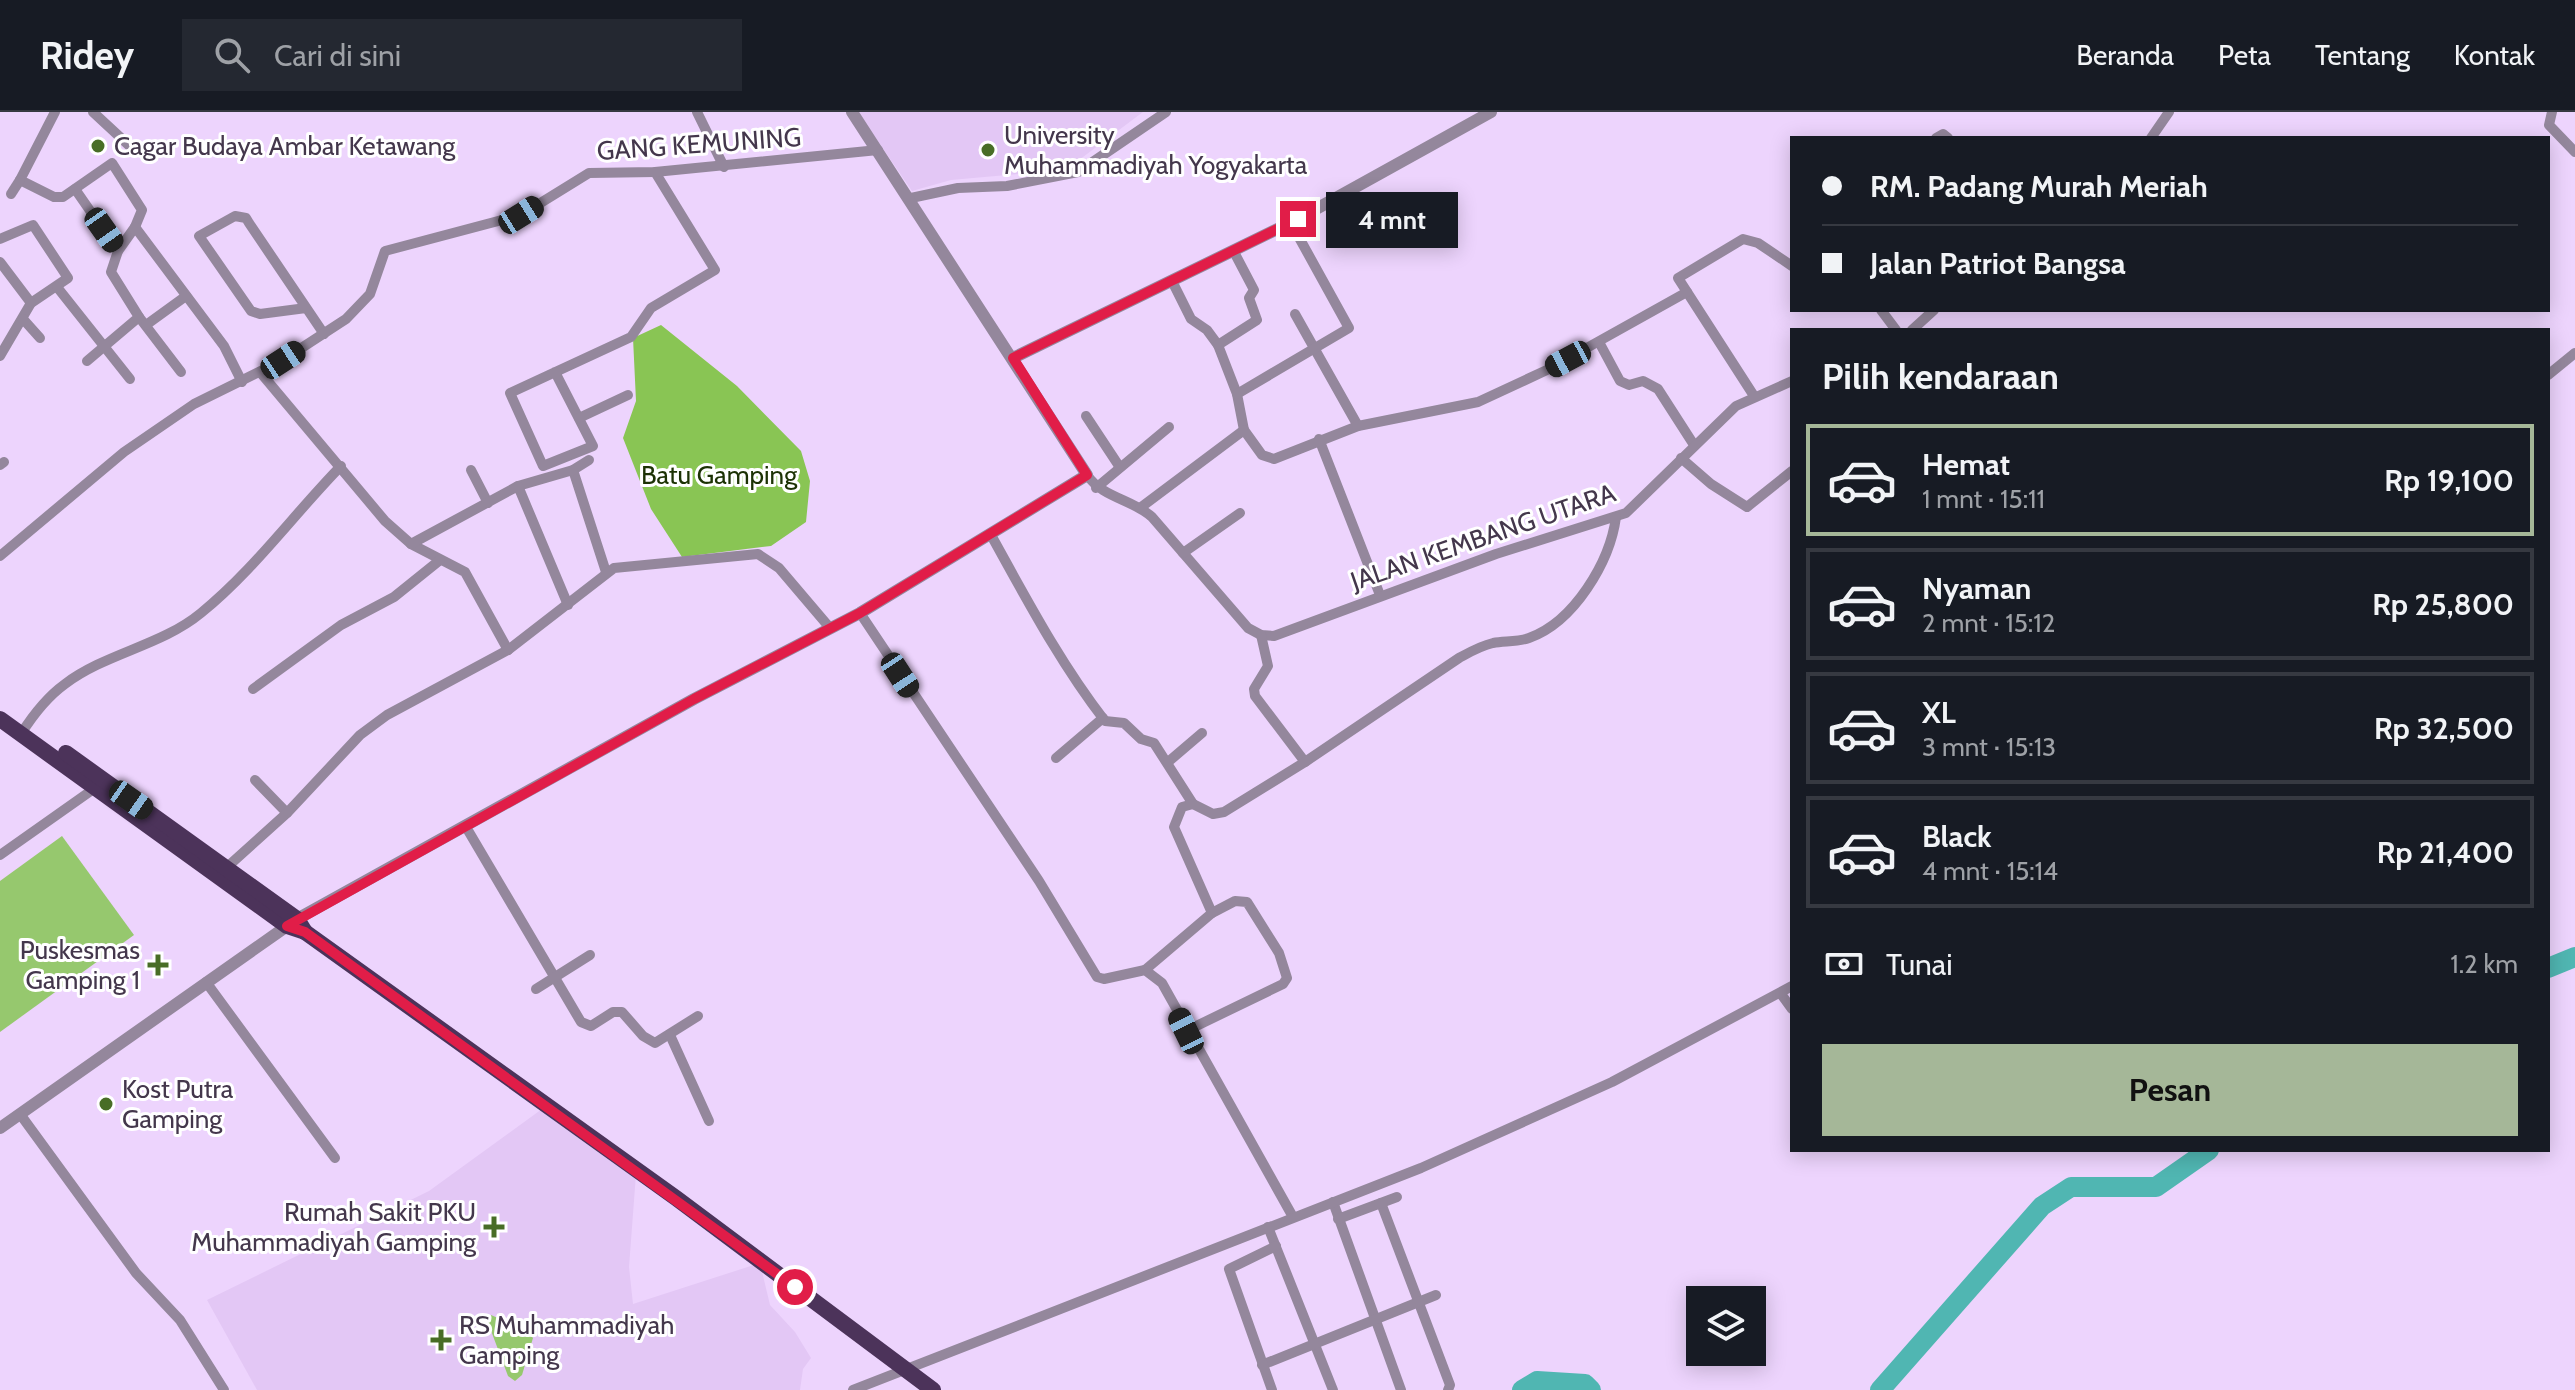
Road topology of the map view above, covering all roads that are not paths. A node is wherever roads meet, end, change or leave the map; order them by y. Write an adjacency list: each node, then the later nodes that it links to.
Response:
1 (55, 112): 15 (street)
2 (93, 112): 11 (street)
3 (697, 112): 13 (street)
4 (852, 112): 10 (street)
5 (1166, 112): 18 (street)
6 (1491, 112): 19 (street)
7 (2169, 112): 9 (street)
8 (2552, 112): 12 (street)
9 (2152, 136)
10 (878, 150): 13 (street, GANG KEMUNING); 18 (street)
11 (135, 151)
12 (2575, 152)
13 (724, 167): 14 (street, GANG KEMUNING)
14 (655, 172): 37 (street, GANG KEMUNING); 49 (street)
15 (20, 180): 16 (street); 17 (street)
16 (75, 189): 20 (street); 22 (street)
17 (11, 194)
18 (911, 198): 45 (street)
19 (1291, 223): 23 (street); 42 (street)
20 (135, 227): 22 (street); 29 (street)
21 (0, 239): 27 (street)
22 (118, 251): 35 (street)
23 (1234, 252): 26 (street); 41 (street)
24 (0, 262): 30 (street)
25 (1790, 265): 28 (street)
26 (1173, 283): 41 (street); 45 (street)
27 (57, 287): 30 (street); 40 (street)
28 (1687, 292): 39 (street); 56 (street)
29 (186, 296): 35 (street); 52 (street)
30 (31, 303): 34 (street)
31 (306, 308): 31 (street); 37 (street)
32 (1932, 312): 36 (street)
33 (1295, 314): 42 (street)
34 (23, 319): 38 (street); 44 (street)
35 (143, 321): 40 (street); 47 (street)
36 (1914, 328)
37 (324, 334): 48 (street, GANG KEMUNING)
38 (40, 338)
39 (1599, 342): 59 (street); 63 (street)
40 (104, 344): 46 (street); 51 (street)
41 (1218, 345): 54 (street)
42 (1315, 350): 54 (street); 59 (street)
43 (2575, 353): 50 (street)
44 (0, 356)
45 (1013, 358): 71 (street)
46 (87, 361)
47 (181, 372)
48 (260, 372): 52 (street, GANG KEMUNING); 66 (street)
49 (555, 372): 58 (street); 58 (street)
50 (2550, 373)
51 (130, 379)
52 (242, 382): 81 (street, GANG KEMUNING)
53 (1790, 382): 56 (street, JALAN KEMBANG UTARA)
54 (1237, 394): 61 (street)
55 (628, 395): 58 (street)
56 (1754, 396): 63 (street, JALAN KEMBANG UTARA)
57 (1086, 416): 67 (street)
58 (579, 418)
59 (1358, 426): 62 (street)
60 (1169, 427): 67 (street)
61 (1244, 430): 62 (street); 75 (street)
62 (1319, 439): 84 (street)
63 (1694, 445): 64 (street, JALAN KEMBANG UTARA)
64 (1681, 458): 70 (street); 77 (street, JALAN KEMBANG UTARA)
65 (589, 460): 69 (street)
66 (341, 466): 79 (street); 94 (street)
67 (1119, 466): 73 (street)
68 (471, 470): 74 (street)
69 (573, 470): 72 (street); 83 (street)
70 (1790, 473)
71 (1087, 475): 73 (street); 78 (street)
72 (518, 486): 74 (street); 85 (street)
73 (1096, 488): 75 (street)
74 (488, 503): 79 (street)
75 (1140, 508): 80 (street)
76 (1240, 513): 80 (street)
77 (1616, 517): 84 (street, JALAN KEMBANG UTARA); 98 (street)
78 (991, 535): 86 (street); 92 (street)
79 (411, 544): 82 (street)
80 (1183, 553): 88 (street)
81 (0, 556)
82 (440, 560): 89 (street); 90 (street)
83 (606, 572): 85 (street); 87 (street)
84 (1380, 595): 88 (street, JALAN KEMBANG UTARA)
85 (568, 605): 89 (street)
86 (860, 613): 87 (street); 109 (street)
87 (830, 628): 103 (street)
88 (1261, 635): 98 (street)
89 (508, 650): 102 (street)
90 (253, 689)
91 (0, 706): 94 (highway)
92 (1103, 718): 96 (street); 97 (street)
93 (0, 719): 94 (highway)
94 (24, 730): 100 (highway); 105 (highway)
95 (1202, 733): 97 (street)
96 (1056, 758)
97 (1168, 762): 101 (street)
98 (1305, 762): 101 (street)
99 (255, 780): 102 (street)
100 (95, 788): 104 (street); 107 (highway)
101 (1193, 804): 106 (street)
102 (287, 813): 105 (street)
103 (466, 827): 107 (street); 110 (street)
104 (0, 855)
105 (226, 868): 107 (highway)
106 (1212, 913): 109 (street); 117 (street)
107 (296, 926): 111 (street); 135 (highway)
108 (590, 955): 110 (street)
109 (1145, 970): 117 (street)
110 (553, 978): 113 (street); 118 (street)
111 (206, 982): 119 (street); 122 (street)
112 (1790, 987): 114 (street)
113 (536, 989)
114 (1781, 994): 115 (street); 124 (street)
115 (1790, 1006)
116 (698, 1016): 118 (street)
117 (1186, 1031): 126 (street)
118 (670, 1035): 120 (street)
119 (20, 1114): 121 (street); 136 (street)
120 (709, 1121)
121 (0, 1128)
122 (335, 1158)
123 (1397, 1197): 125 (street)
124 (1333, 1202): 126 (street); 127 (street)
125 (1381, 1203): 127 (street); 131 (street)
126 (1293, 1217): 128 (street)
127 (1338, 1219): 132 (street)
128 (1268, 1227): 129 (street); 135 (street)
129 (1276, 1246): 133 (street); 134 (street)
130 (1436, 1295): 131 (street)
131 (1417, 1303): 132 (street); 142 (street)
132 (1374, 1321): 133 (street); 141 (street)
133 (1315, 1346): 134 (street); 140 (street)
134 (1262, 1365): 139 (street)
135 (905, 1369): 137 (street); 138 (highway)
136 (224, 1390)
137 (853, 1390)
138 (933, 1390)
139 (1272, 1390)
140 (1333, 1390)
141 (1401, 1390)
142 (1448, 1390)

